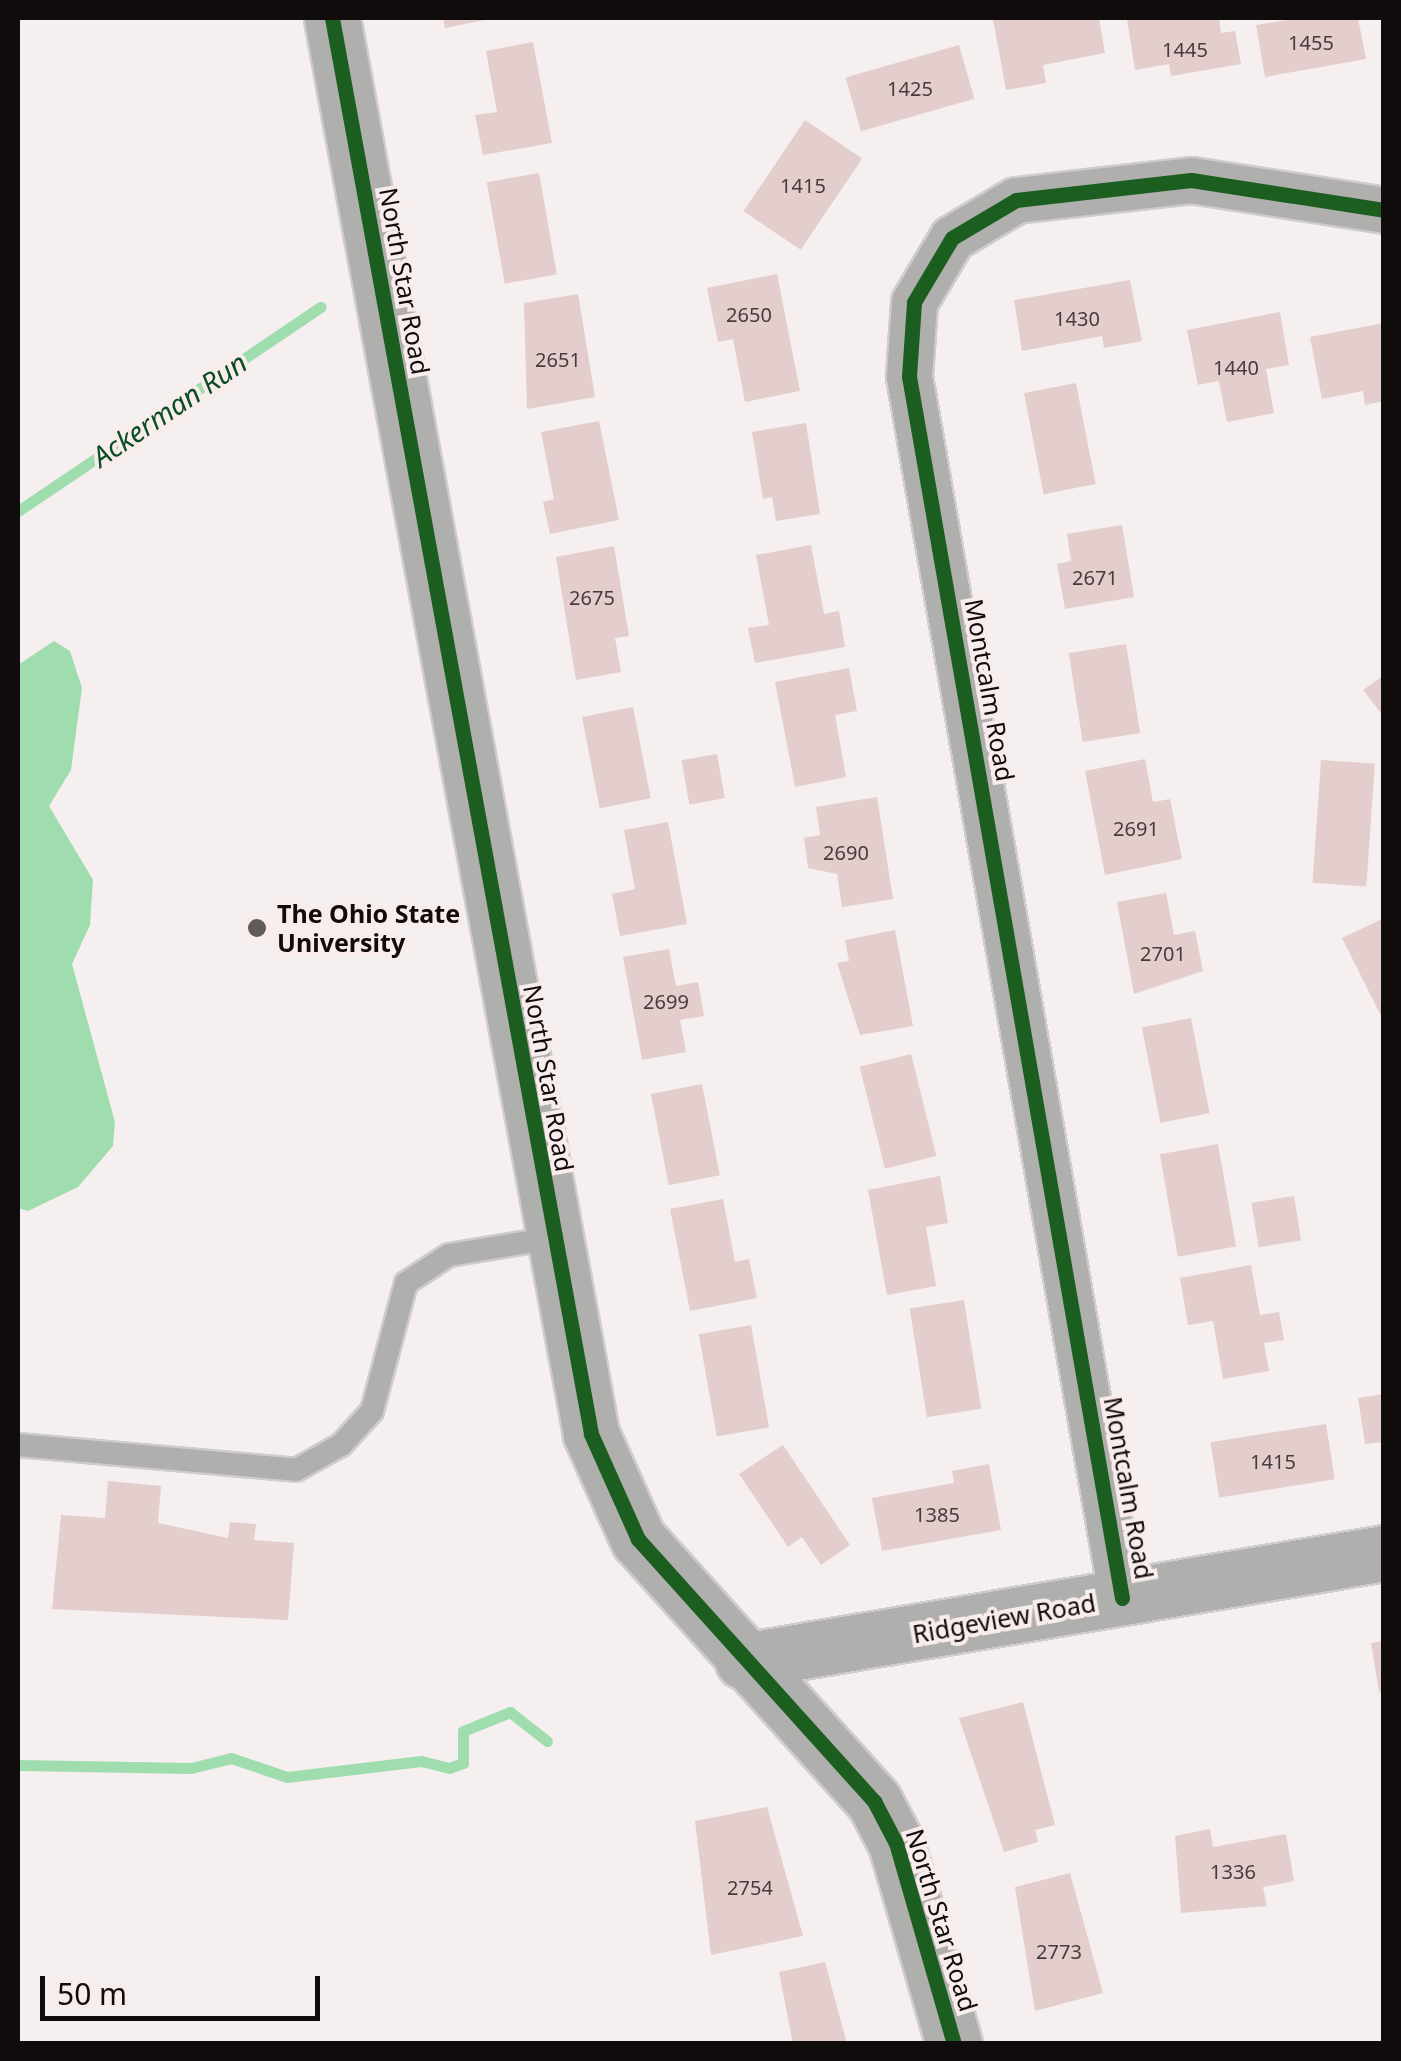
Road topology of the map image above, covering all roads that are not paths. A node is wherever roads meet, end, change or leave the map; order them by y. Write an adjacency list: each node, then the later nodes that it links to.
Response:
1 (332, 18): 3 (street, North Star Road)
2 (1384, 210): 6 (street, Montcalm Road)
3 (552, 1238): 4 (lane); 7 (street, North Star Road)
4 (18, 1445)
5 (1384, 1554): 6 (street, Ridgeview Road)
6 (1122, 1598): 7 (street, Ridgeview Road)
7 (743, 1661): 8 (street, North Star Road)
8 (954, 2044)

